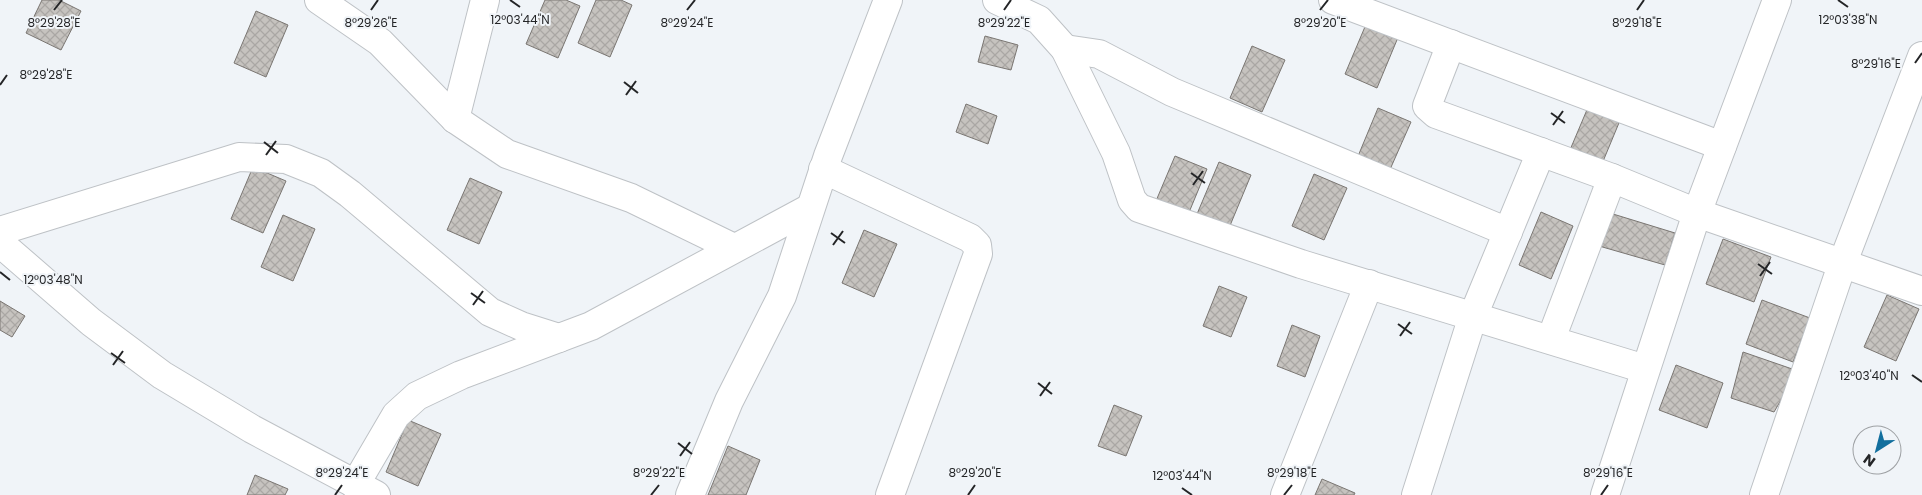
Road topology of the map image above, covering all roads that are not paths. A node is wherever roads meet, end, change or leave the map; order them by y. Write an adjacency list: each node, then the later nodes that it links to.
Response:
1 (319, 0): 10 (street)
2 (485, 0): 10 (street)
3 (888, 0): 13 (street)
4 (996, 0): 8 (street)
5 (1333, 0): 7 (street)
6 (1776, 0): 11 (street)
7 (1450, 44): 11 (street); 12 (street)
8 (1065, 49): 18 (street); 22 (street)
9 (1922, 56): 21 (street)
10 (455, 119): 20 (street)
11 (1722, 146): 16 (street)
12 (1541, 152): 14 (street); 18 (street)
13 (823, 169): 15 (street); 30 (street)
14 (1612, 178): 16 (street); 26 (street)
15 (810, 208): 20 (street); 29 (street)
16 (1697, 213): 21 (street); 27 (street)
17 (0, 231): 25 (street)
18 (1508, 232): 24 (street)
19 (0, 243): 28 (street)
20 (734, 248): 25 (street)
21 (1843, 262): 23 (street); 34 (street)
22 (1369, 284): 24 (street); 31 (street)
23 (1922, 291)
24 (1473, 316): 26 (street); 32 (street)
25 (559, 338): 28 (street)
26 (1551, 339): 27 (street)
27 (1645, 370): 33 (street)
28 (365, 490)
29 (690, 495)
30 (890, 495)
31 (1285, 495)
32 (1416, 495)
33 (1605, 495)
34 (1764, 495)

